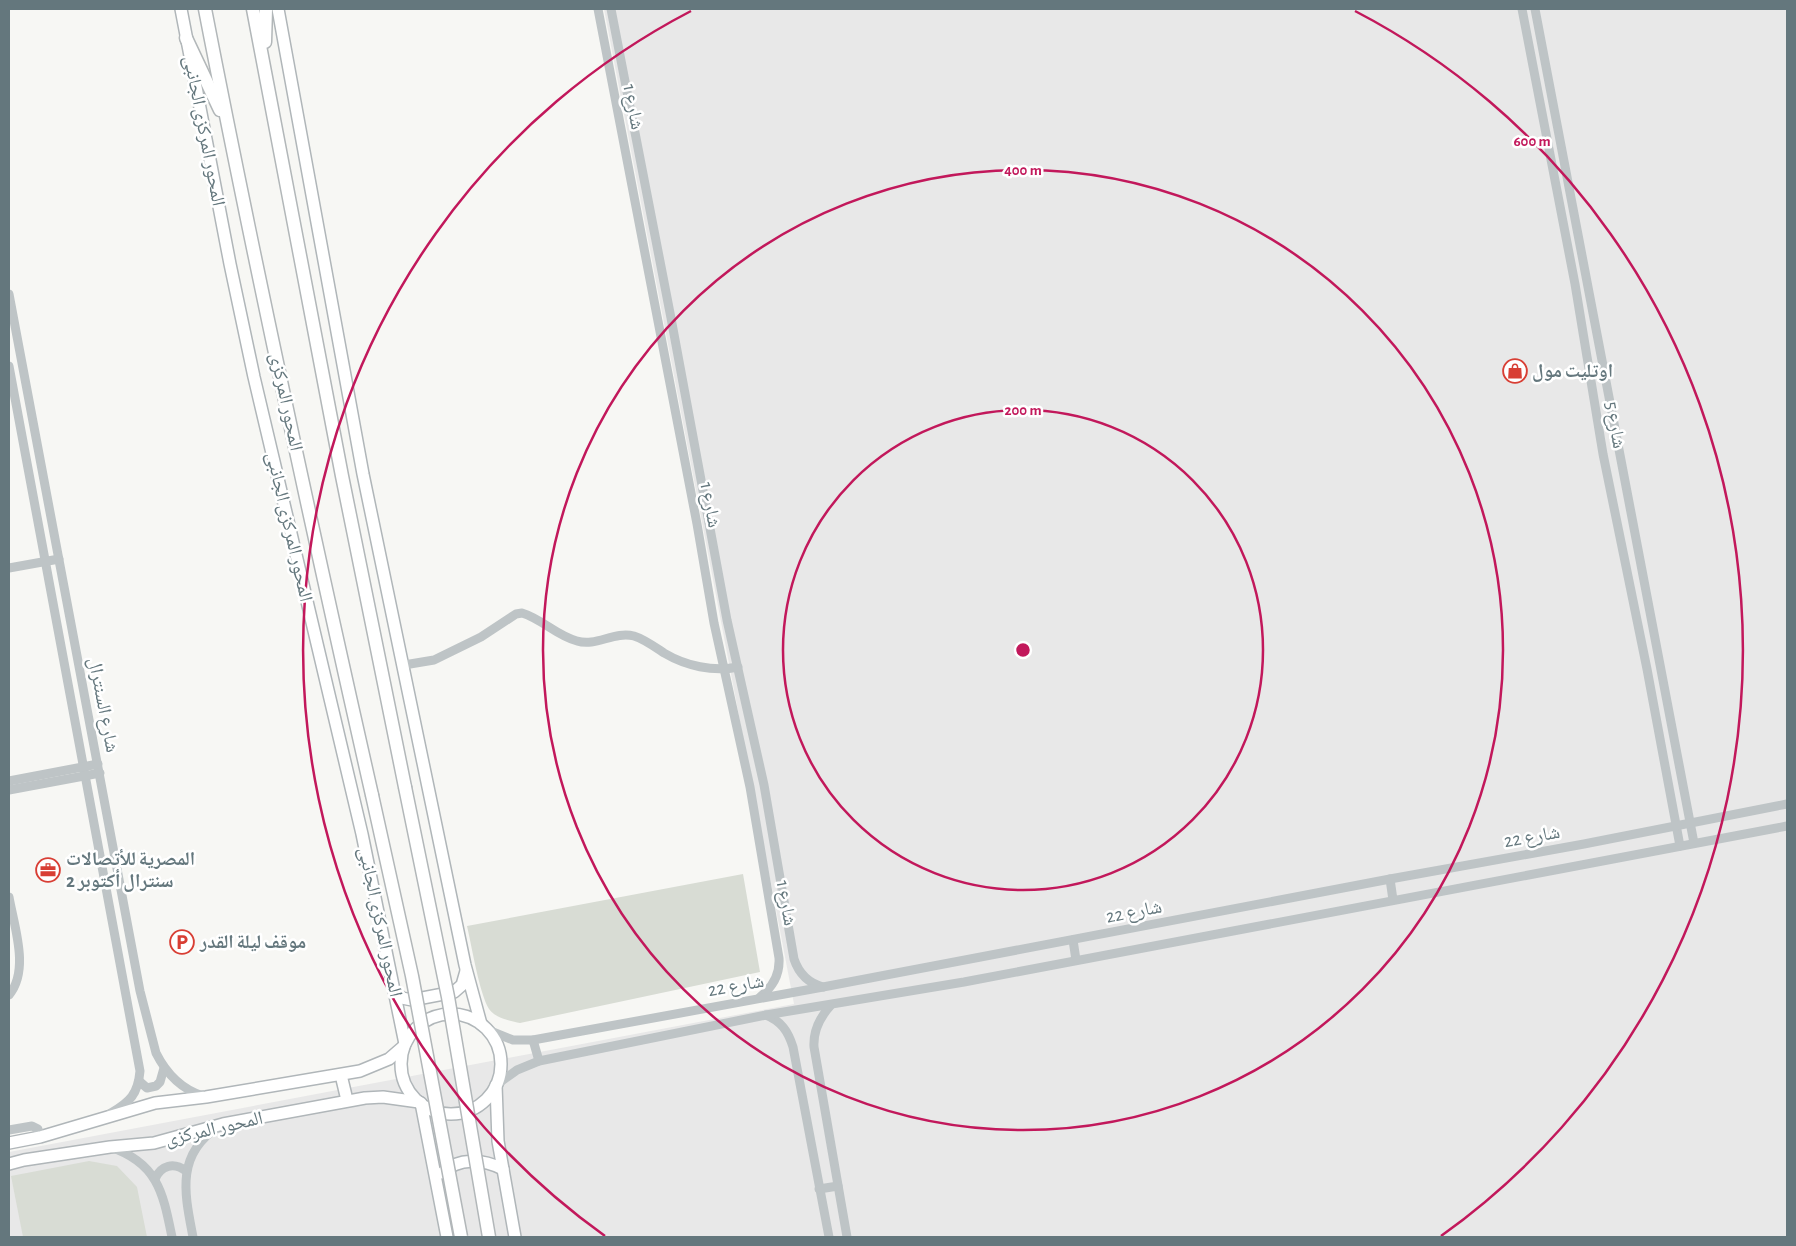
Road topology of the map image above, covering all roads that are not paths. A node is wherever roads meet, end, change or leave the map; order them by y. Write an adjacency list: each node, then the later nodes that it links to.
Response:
1 (181, 9): 10 (main road, المحور المركزى الجانبى)
2 (205, 9): 16 (highway, المحور المركزى)
3 (253, 9): 11 (highway)
4 (266, 9): 11 (highway)
5 (278, 9): 22 (main road)
6 (598, 9): 15 (street, شارع 1)
7 (611, 9): 14 (street, شارع 1)
8 (1522, 9): 13 (street, شارع 5)
9 (1535, 9): 12 (street, شارع 5)
10 (186, 38): 16 (highway); 42 (main road, المحور المركزى الجانبى)
11 (265, 69): 75 (highway, bridge)
12 (1552, 99): 13 (street); 30 (street, شارع 5)
13 (1540, 101): 31 (street, شارع 5)
14 (630, 109): 15 (street); 23 (street, شارع 1)
15 (617, 111): 24 (street, شارع 1)
16 (228, 127): 74 (highway, المحور المركزى, bridge)
17 (9, 294): 19 (street, شارع السنترال)
18 (9, 366): 20 (street, شارع السنترال)
19 (59, 559): 20 (street); 25 (street, شارع السنترال)
20 (45, 561): 21 (street); 26 (street, شارع السنترال)
21 (9, 568)
22 (404, 666): 24 (street); 40 (main road)
23 (738, 667): 24 (street); 41 (street, شارع 1)
24 (724, 670): 44 (street, شارع 1)
25 (99, 768): 26 (street); 51 (street, شارع السنترال)
26 (84, 771): 27 (street); 28 (street); 53 (street, شارع السنترال)
27 (9, 782)
28 (9, 790)
29 (1787, 804): 30 (street, شارع 22)
30 (1690, 822): 31 (street, شارع 22); 33 (street, شارع 5)
31 (1676, 826): 34 (street, شارع 5); 35 (street, شارع 22)
32 (1787, 826): 33 (street, شارع 22)
33 (1694, 843): 34 (street, شارع 22)
34 (1680, 846): 37 (street, شارع 22)
35 (1390, 879): 37 (street); 38 (street, شارع 22)
36 (9, 897): 43 (street)
37 (1393, 900): 39 (street, شارع 22)
38 (1072, 940): 39 (street); 41 (street, شارع 22)
39 (1076, 960): 45 (street, شارع 22)
40 (466, 969): 42 (main road); 47 (main road)
41 (823, 987): 44 (street, شارع 22)
42 (395, 992): 49 (main road, المحور المركزى الجانبى)
43 (9, 995)
44 (756, 999): 48 (street, شارع 22)
45 (831, 1005): 46 (street, شارع 22); 69 (street)
46 (766, 1015): 50 (street, شارع 22); 70 (street)
47 (484, 1027): 48 (street, شارع 22); 49 (main road); 54 (main road)
48 (533, 1040): 50 (street)
49 (405, 1045): 52 (main road, المحور المركزى); 57 (main road)
50 (539, 1061): 54 (street, شارع 22)
51 (164, 1068): 53 (street); 55 (street, شارع السنترال)
52 (340, 1075): 55 (main road, المحور المركزى); 56 (main road)
53 (140, 1081): 58 (street)
54 (496, 1085): 57 (main road); 65 (main road)
55 (206, 1097): 58 (main road, المحور المركزى)
56 (347, 1100): 57 (main road, المحور المركزى); 59 (main road, المحور المركزى)
57 (420, 1103): 68 (main road)
58 (103, 1118): 61 (main road, المحور المركزى)
59 (223, 1124): 63 (main road, المحور المركزى); 66 (street)
60 (9, 1130): 61 (street)
61 (40, 1137): 62 (main road, المحور المركزى)
62 (9, 1143)
63 (110, 1147): 64 (main road, المحور المركزى); 67 (street)
64 (9, 1164)
65 (503, 1169): 68 (main road); 76 (main road)
66 (186, 1171): 67 (street); 72 (street)
67 (155, 1179): 71 (street)
68 (436, 1179): 73 (main road)
69 (838, 1186): 70 (street); 78 (street)
70 (819, 1189): 77 (street)
71 (172, 1237)
72 (193, 1237)
73 (447, 1237)
74 (461, 1237)
75 (489, 1237)
76 (515, 1237)
77 (829, 1237)
78 (847, 1237)

